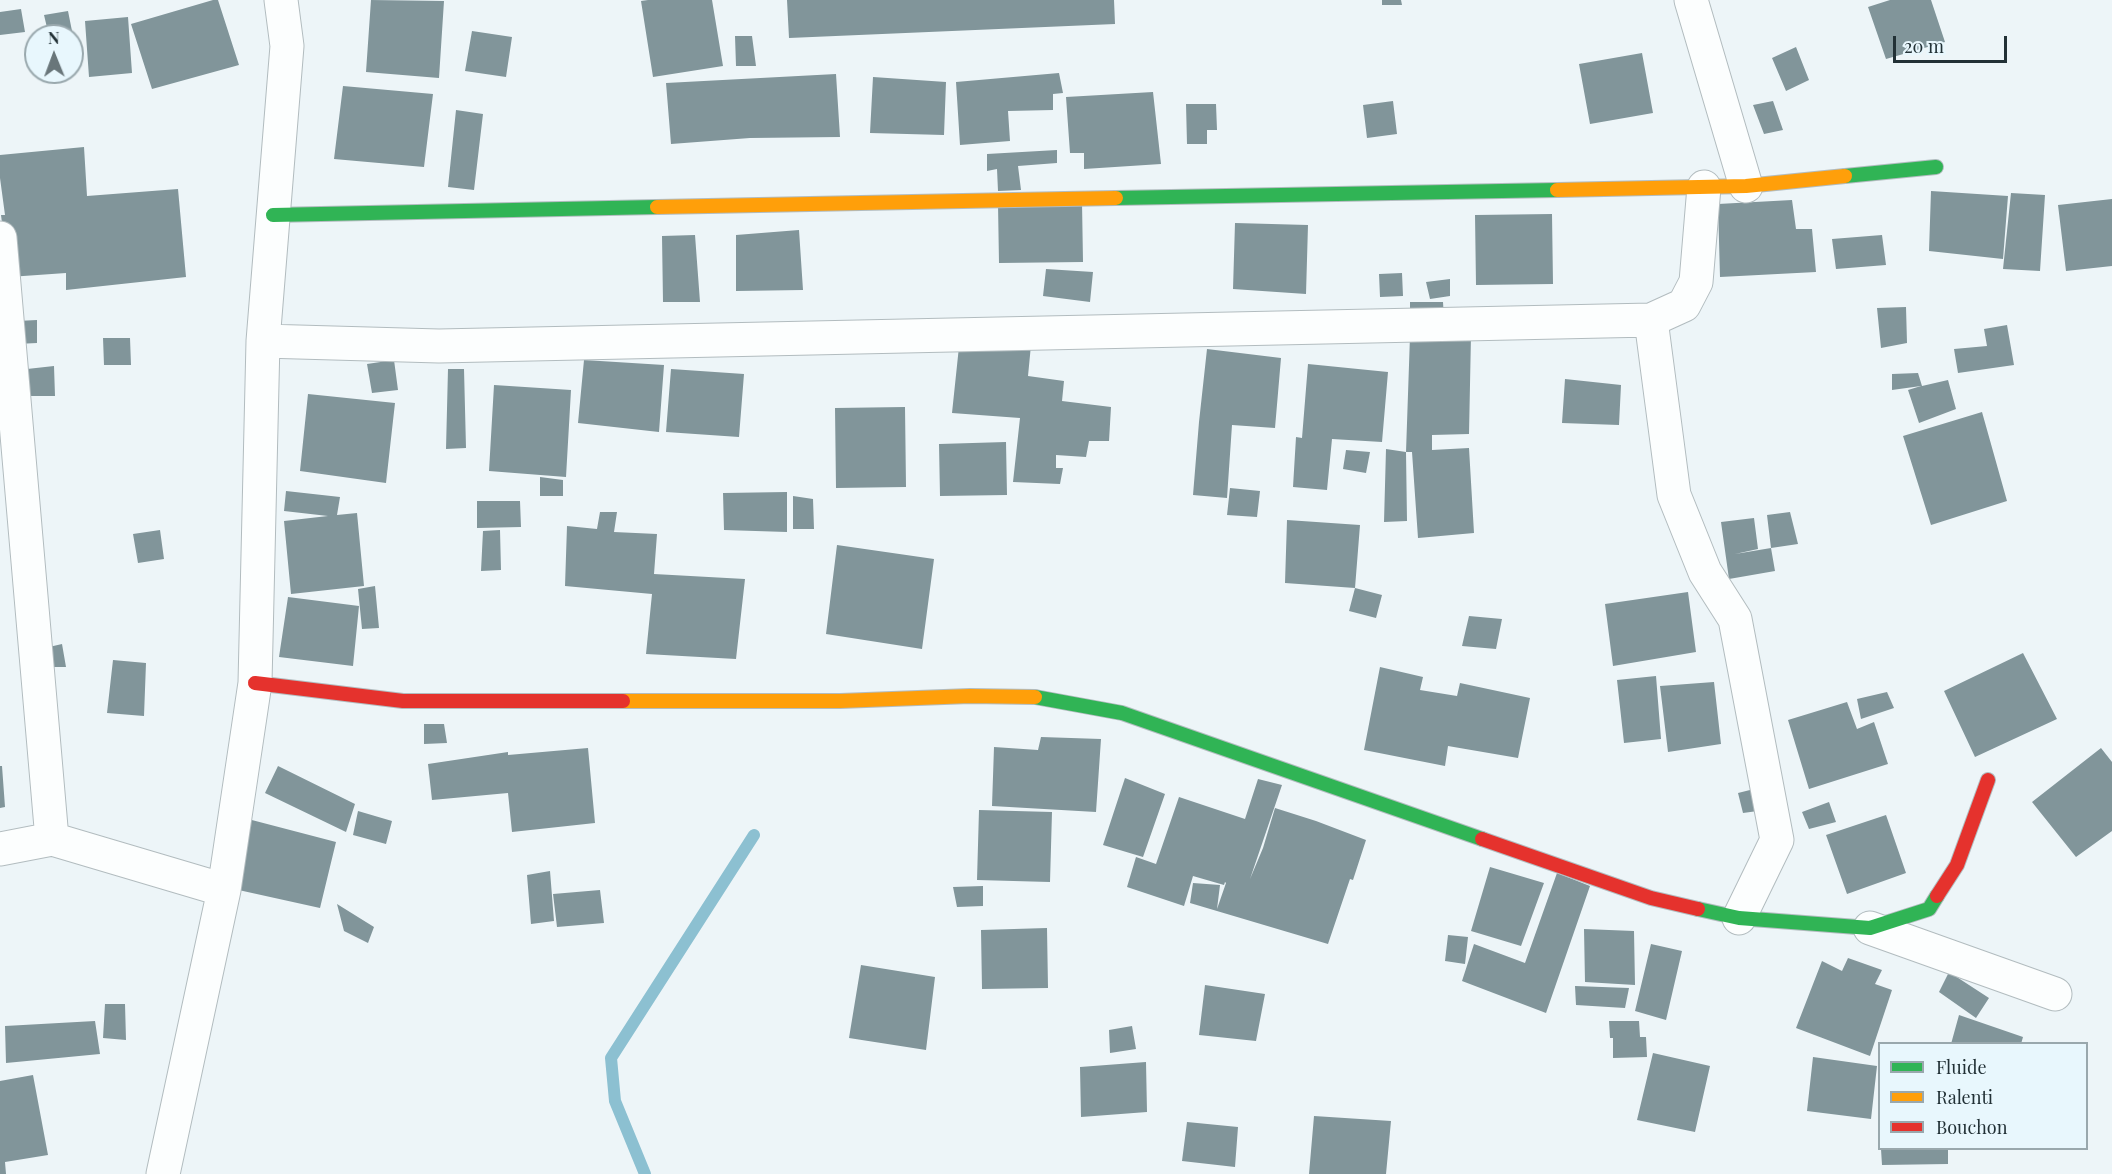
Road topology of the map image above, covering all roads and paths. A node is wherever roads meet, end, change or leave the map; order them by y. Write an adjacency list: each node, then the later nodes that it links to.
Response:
1 (281, 0): 6 (street)
2 (1691, 0): 4 (street)
3 (1936, 167): 4 (street)
4 (1746, 186): 5 (street)
5 (1704, 187): 6 (street); 8 (street)
6 (273, 215): 9 (street)
7 (0, 238): 12 (street)
8 (1651, 320): 9 (street); 15 (street)
9 (262, 341): 10 (street)
10 (255, 683): 14 (street); 15 (street)
11 (1988, 780): 16 (street)
12 (52, 839): 13 (street); 14 (street)
13 (0, 849)
14 (224, 890): 18 (street)
15 (1739, 918): 16 (street)
16 (1870, 928): 17 (street)
17 (2055, 994)
18 (163, 1174)

